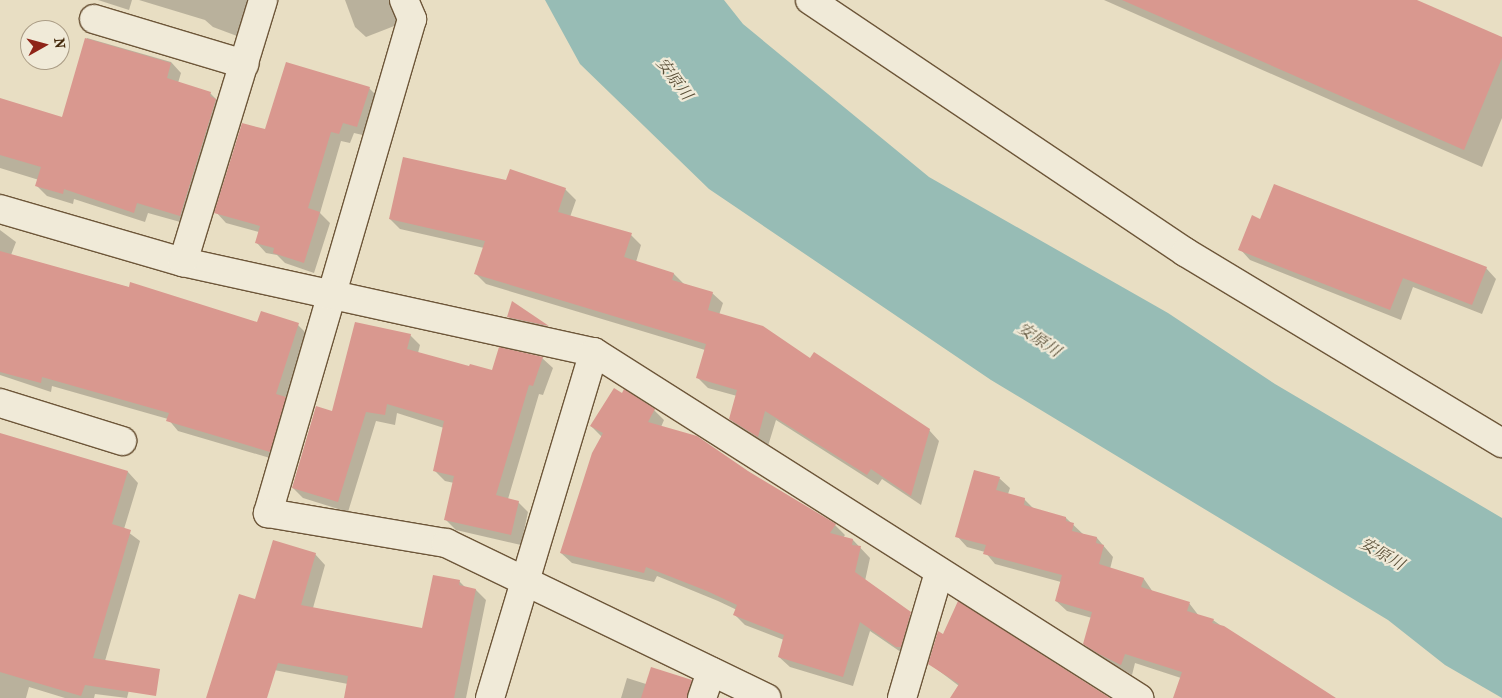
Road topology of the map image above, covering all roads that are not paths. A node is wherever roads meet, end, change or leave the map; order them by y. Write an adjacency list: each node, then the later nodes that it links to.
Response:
1 (263, 0): 5 (street)
2 (404, 0): 8 (street)
3 (810, 0): 12 (street)
4 (94, 19): 5 (street)
5 (244, 64): 7 (street)
6 (0, 210): 7 (street)
7 (183, 262): 8 (street)
8 (330, 293): 9 (street); 14 (street)
9 (594, 352): 13 (street); 14 (street)
10 (0, 403): 11 (street)
11 (122, 441)
12 (1502, 443)
13 (939, 572): 19 (street); 20 (street)
14 (525, 581): 15 (street); 16 (street)
15 (711, 672): 17 (street); 18 (street)
16 (490, 698)
17 (702, 698)
18 (766, 698)
19 (902, 698)
20 (1139, 698)

